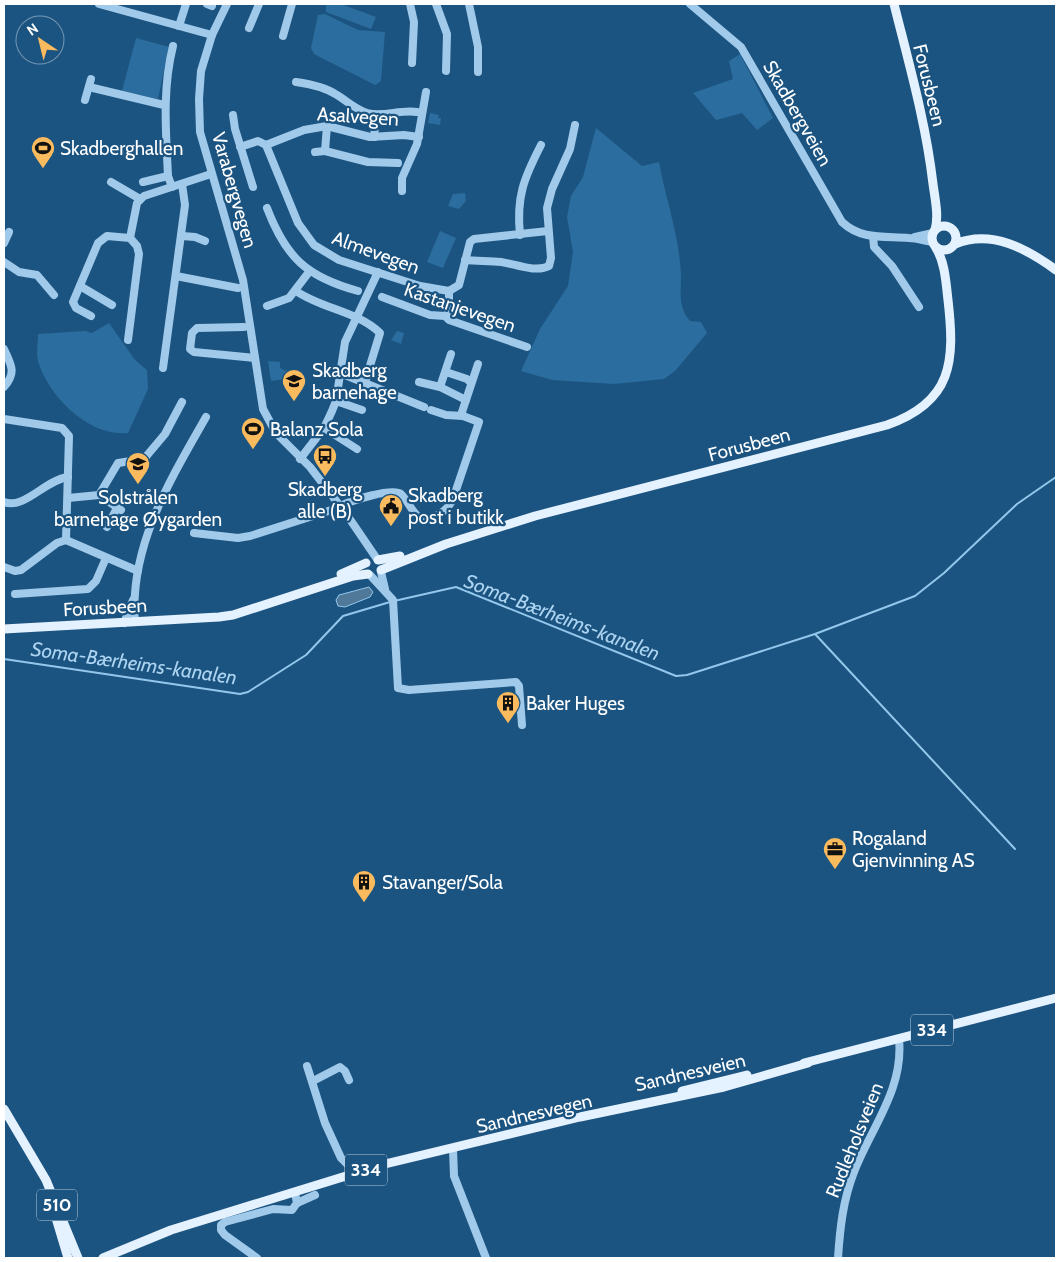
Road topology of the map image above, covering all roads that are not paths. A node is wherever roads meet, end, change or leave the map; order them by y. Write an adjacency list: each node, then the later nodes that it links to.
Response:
1 (100, 4): 11 (street)
2 (186, 4): 11 (street)
3 (227, 4): 13 (street, Varabergvegen)
4 (258, 4): 12 (street)
5 (292, 4): 14 (street)
6 (410, 4): 18 (street)
7 (436, 4): 19 (street)
8 (469, 4): 20 (street)
9 (690, 4): 54 (street, Skadbergveien)
10 (894, 4): 47 (main road, Forusbeen)
11 (179, 26): 13 (street)
12 (249, 28)
13 (212, 35): 38 (street, Varabergvegen)
14 (283, 36)
15 (173, 46): 16 (street)
16 (170, 56): 17 (street); 24 (street)
17 (179, 59)
18 (412, 63)
19 (446, 71)
20 (478, 72)
21 (296, 82): 27 (street)
22 (426, 92): 31 (street)
23 (86, 100): 24 (street)
24 (164, 105): 39 (street)
25 (417, 112): 27 (street)
26 (233, 114): 34 (street)
27 (376, 116): 30 (street)
28 (575, 125): 50 (street)
29 (326, 126): 30 (street, Asalvegen); 33 (street, Asalvegen); 35 (street)
30 (374, 137): 31 (street, Asalvegen)
31 (419, 137): 45 (street)
32 (541, 145): 52 (street)
33 (266, 146): 34 (street, Asalvegen); 65 (street, Almevegen)
34 (240, 147): 44 (street)
35 (325, 151): 36 (street); 37 (street)
36 (315, 152)
37 (394, 171)
38 (211, 174): 42 (street); 86 (street, Varabergvegen)
39 (168, 176): 41 (street); 43 (street)
40 (111, 182): 46 (street)
41 (143, 182)
42 (182, 184): 43 (street); 53 (street)
43 (172, 187): 46 (street)
44 (253, 187)
45 (402, 191)
46 (140, 199): 55 (street)
47 (936, 203): 49 (main road, Forusbeen); 56 (main road, Forusbeen)
48 (267, 208): 64 (street)
49 (952, 229): 56 (main road); 57 (main road); 60 (main road, Forusbeen)
50 (548, 231): 52 (street); 61 (street)
51 (9, 232): 59 (street)
52 (520, 235): 61 (street)
53 (182, 236): 58 (street); 66 (street)
54 (873, 236): 56 (street, Skadbergveien); 77 (street)
55 (130, 238): 68 (street); 82 (street)
56 (934, 238): 60 (main road); 67 (main road, Forusbeen)
57 (978, 239): 60 (main road); 63 (main road)
58 (205, 241)
59 (4, 243)
60 (953, 246): 67 (main road, Forusbeen)
61 (464, 260): 70 (street)
62 (4, 262): 73 (street)
63 (1056, 270)
64 (309, 272): 71 (street); 72 (street)
65 (378, 272): 70 (street, Almevegen); 80 (street)
66 (176, 276): 69 (street); 88 (street)
67 (945, 277): 115 (main road, Forusbeen)
68 (80, 286): 75 (street); 78 (street)
69 (238, 288)
70 (449, 290): 79 (street)
71 (358, 291)
72 (296, 292): 76 (street); 80 (street)
73 (54, 295)
74 (382, 298): 79 (street, Kastanjevegen)
75 (112, 305)
76 (267, 306)
77 (919, 307)
78 (90, 316)
79 (445, 316): 83 (street, Kastanjevegen)
80 (355, 318): 90 (street); 91 (street)
81 (244, 327): 86 (street)
82 (128, 340)
83 (527, 347)
84 (4, 349): 94 (street)
85 (451, 354): 89 (street)
86 (255, 358): 105 (street, Varabergvegen)
87 (478, 364): 93 (street)
88 (164, 368)
89 (446, 372): 93 (street); 95 (street)
90 (340, 374): 91 (street); 97 (street)
91 (364, 382): 100 (street)
92 (419, 382): 95 (street)
93 (470, 382): 96 (street)
94 (4, 387)
95 (440, 387): 96 (street)
96 (466, 400): 100 (street)
97 (336, 401): 99 (street); 103 (street)
98 (182, 402): 107 (street)
99 (362, 410)
100 (463, 416): 110 (street)
101 (206, 417): 120 (street)
102 (4, 419): 106 (street)
103 (324, 428): 104 (street); 105 (street)
104 (356, 449)
105 (297, 456): 110 (street, Varabergvegen)
106 (68, 477): 108 (street); 109 (street)
107 (99, 495): 108 (street); 111 (street)
108 (68, 498): 114 (street)
109 (4, 502)
110 (341, 506): 112 (street); 113 (street, Varabergvegen)
111 (107, 527)
112 (194, 533)
113 (358, 534): 117 (street); 118 (street)
114 (66, 540): 116 (street); 119 (street)
115 (446, 544): 117 (main road, Forusbeen); 121 (main road, Forusbeen)
116 (106, 558): 120 (street); 124 (street)
117 (377, 560): 118 (main road, Forusbeen); 121 (main road)
118 (366, 563): 122 (main road); 126 (main road, Forusbeen)
119 (4, 567)
120 (138, 571): 125 (street)
121 (381, 571): 122 (main road, Forusbeen); 123 (street)
122 (369, 575): 123 (street); 126 (main road, Forusbeen)
123 (386, 591): 130 (street)
124 (15, 594)
125 (133, 600): 127 (street); 128 (street)
126 (208, 617): 128 (main road, Forusbeen)
127 (124, 622): 128 (main road, Forusbeen); 129 (main road, Forusbeen)
128 (135, 622)
129 (4, 629)
130 (522, 725)
131 (1056, 998): 132 (main road, Sandnesveien / 334)
132 (899, 1039): 133 (main road, Sandnesveien / 334); 153 (street, Rudleholsveien)
133 (808, 1063): 137 (main road, Sandnesveien / 334); 139 (main road, Sandnesveien / 334)
134 (307, 1066): 136 (street)
135 (348, 1080): 136 (street)
136 (313, 1081): 142 (street)
137 (724, 1088): 139 (main road, Sandnesvegen / 334)
138 (4, 1109): 141 (main road, 510)
139 (580, 1117): 140 (main road, Sandnesvegen / 334)
140 (449, 1150): 142 (main road, Sandnesvegen / 334); 152 (street)
141 (30, 1154): 147 (main road, 510); 148 (main road, 510)
142 (349, 1176): 143 (main road, Sandnesvegen / 334)
143 (295, 1193): 145 (street); 146 (main road, Sandnesvegen / 334)
144 (315, 1195): 145 (street)
145 (297, 1203): 151 (street)
146 (155, 1236): 149 (main road, Sandnesvegen / 334); 150 (main road, Sandnesvegen / 334)
147 (68, 1258)
148 (78, 1258)
149 (102, 1258)
150 (116, 1258)
151 (257, 1258)
152 (486, 1258)
153 (838, 1258)

